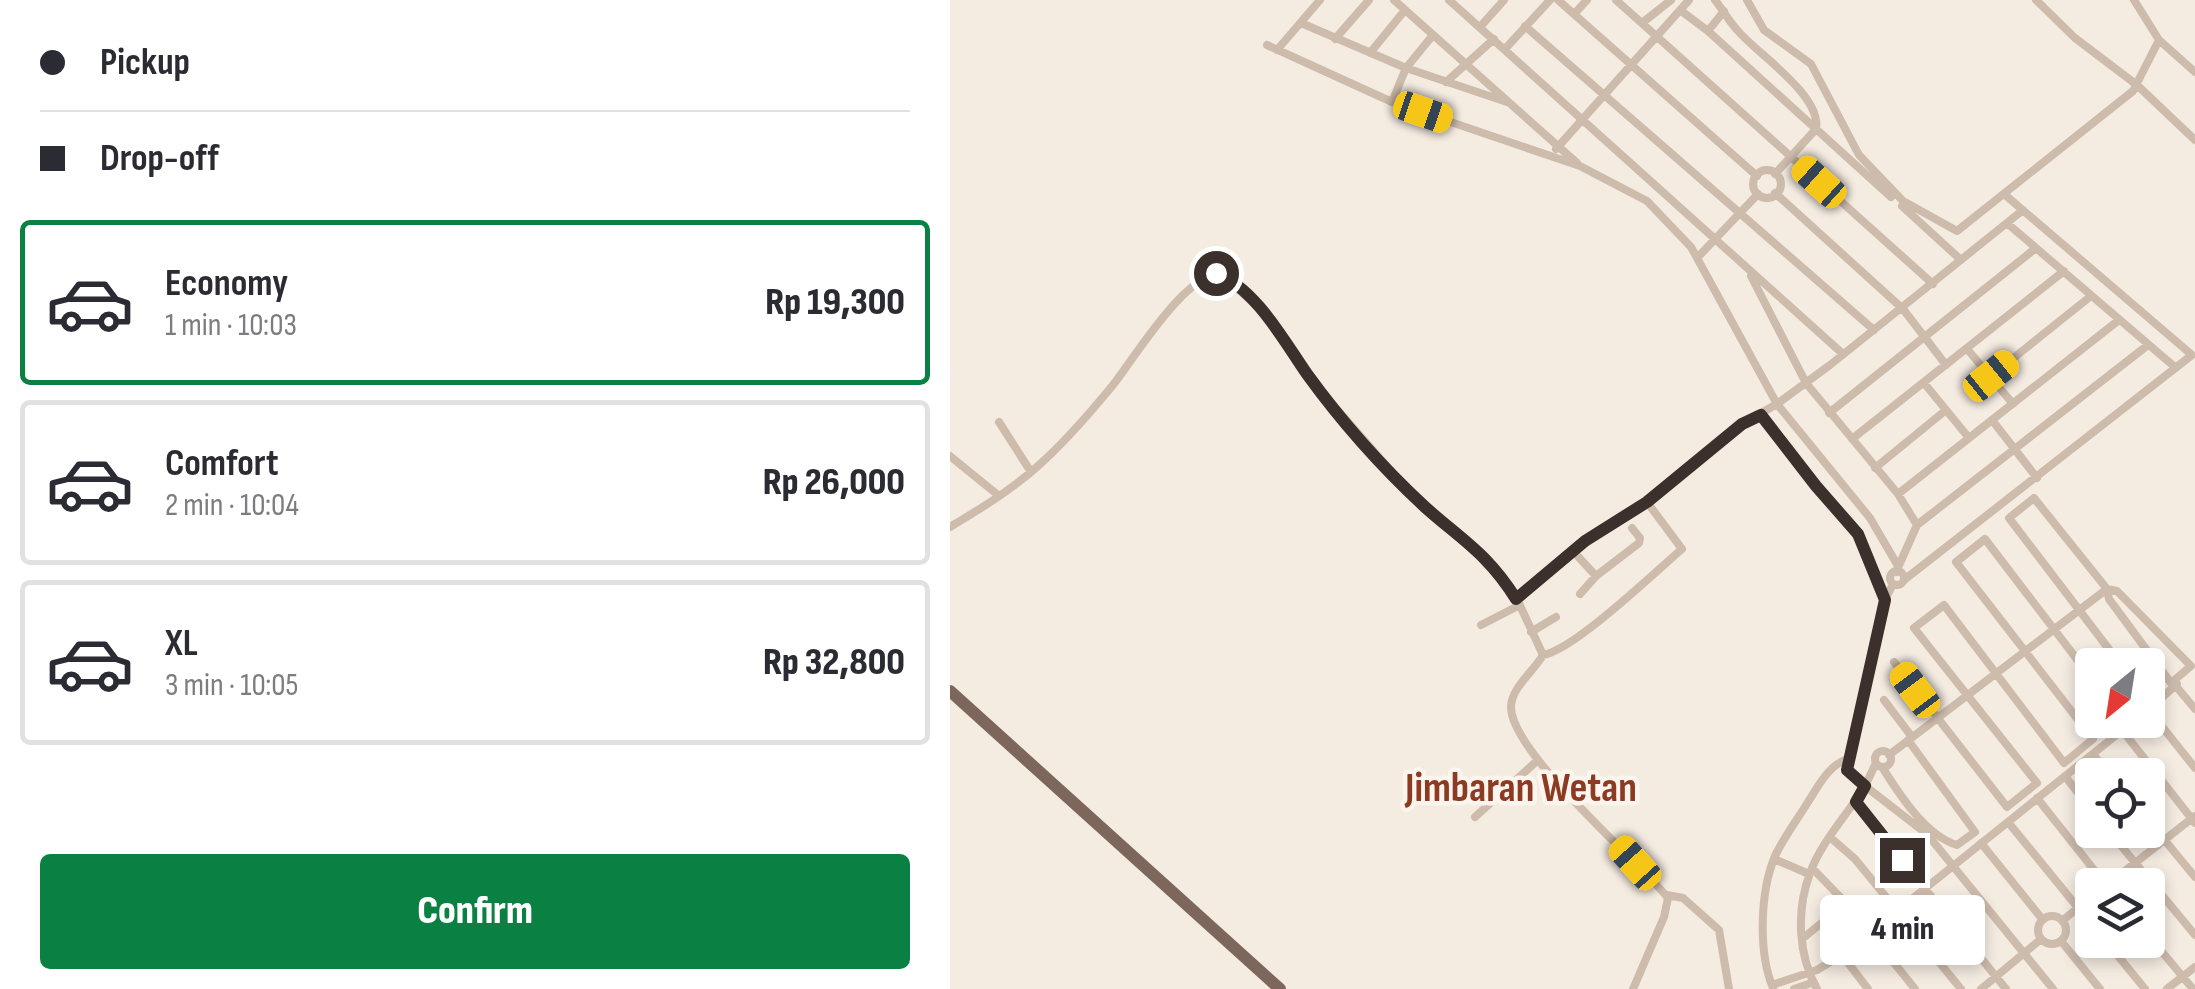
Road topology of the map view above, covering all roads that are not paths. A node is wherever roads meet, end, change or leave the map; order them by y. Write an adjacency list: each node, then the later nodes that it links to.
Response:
1 (1320, 0): 20 (street)
2 (1370, 0): 27 (street)
3 (1394, 0): 16 (street)
4 (1448, 0): 23 (street)
5 (1550, 0): 22 (street)
6 (1558, 0): 19 (street)
7 (1587, 0): 19 (street)
8 (1616, 0): 21 (street)
9 (1671, 0): 21 (street)
10 (1689, 0): 17 (street)
11 (1715, 0): 18 (street)
12 (1747, 0): 56 (street)
13 (2036, 0): 39 (street)
14 (2134, 0): 29 (street)
15 (1502, 1): 23 (street)
16 (1405, 10): 25 (street); 33 (street)
17 (1680, 10): 24 (street); 26 (street)
18 (1724, 11): 24 (street); 44 (street)
19 (1576, 14): 35 (street)
20 (1301, 22): 27 (street); 32 (street)
21 (1642, 23): 26 (street)
22 (1525, 26): 31 (street); 40 (street)
23 (1480, 27): 28 (street)
24 (1708, 32): 44 (street)
25 (1433, 34): 34 (street); 36 (street)
26 (1656, 36): 35 (street); 48 (street)
27 (1335, 39): 33 (street)
28 (1494, 39): 31 (street); 34 (street)
29 (2159, 40): 37 (street); 39 (street)
30 (1267, 45): 32 (street)
31 (1505, 49): 43 (street)
32 (1277, 50): 41 (street)
33 (1370, 52): 36 (street)
34 (1466, 64): 38 (street); 42 (street)
35 (1631, 66): 40 (street); 51 (street)
36 (1406, 68): 38 (street); 41 (street)
37 (2195, 72)
38 (1446, 82): 42 (street)
39 (2137, 85): 45 (street); 56 (street)
40 (1603, 95): 43 (street); 59 (street)
41 (1392, 102): 47 (street)
42 (1509, 103): 46 (street)
43 (1580, 120): 46 (street); 52 (street)
44 (1816, 129): 48 (street); 67 (street)
45 (2195, 140)
46 (1558, 146): 47 (street); 49 (street)
47 (1550, 156): 49 (street)
48 (1790, 156): 50 (street); 70 (street)
49 (1580, 166): 53 (street)
50 (1775, 174): 51 (street); 54 (street)
51 (1757, 176): 55 (street)
52 (1646, 177): 53 (street); 58 (street)
53 (1634, 192): 61 (street)
54 (1775, 193): 55 (street); 72 (street)
55 (1758, 194): 59 (street)
56 (2004, 194): 57 (street)
57 (2023, 210): 60 (street); 81 (street)
58 (1686, 212): 61 (street); 62 (street)
59 (1739, 214): 63 (street); 74 (street)
60 (2008, 224): 65 (street); 67 (street)
61 (1672, 225): 64 (street)
62 (1707, 232): 63 (street); 64 (street)
63 (1716, 240): 66 (street); 68 (street)
64 (1691, 246): 66 (street)
65 (2036, 248): 69 (street); 75 (street)
66 (1698, 257): 86 (street)
67 (1962, 260): 70 (street)
68 (1748, 270): 78 (street); 79 (street)
69 (2064, 272): 71 (street); 77 (street)
70 (1933, 284): 72 (street)
71 (2091, 296): 73 (street); 83 (street)
72 (1902, 309): 74 (street); 75 (street)
73 (2119, 320): 76 (street); 87 (street)
74 (1874, 330): 78 (street)
75 (1924, 337): 80 (street); 89 (street)
76 (2148, 345): 81 (street); 95 (street)
77 (1968, 350): 80 (street); 83 (street)
78 (1843, 354): 82 (street)
79 (1794, 361): 82 (street); 84 (street)
80 (1946, 365): 85 (street)
81 (2176, 368): 99 (street)
82 (1815, 376): 84 (street)
83 (1991, 376): 87 (street)
84 (1806, 383): 86 (street); 89 (street)
85 (1924, 383): 88 (street); 94 (street)
86 (1778, 404): 90 (street); 107 (street)
87 (2013, 404): 91 (street)
88 (1946, 410): 93 (street); 97 (street)
89 (1829, 412): 94 (street)
90 (1755, 417): 102 (street); 113 (street)
91 (1992, 420): 93 (street); 95 (street)
92 (1000, 422): 98 (street)
93 (1969, 438): 100 (street)
94 (1852, 439): 97 (street)
95 (2014, 450): 99 (street); 103 (street)
96 (950, 456): 101 (street)
97 (1875, 468): 100 (street)
98 (1031, 472): 101 (street); 114 (street)
99 (2036, 478): 109 (street)
100 (1898, 494): 103 (street)
101 (998, 495): 104 (street)
102 (1647, 502): 106 (street); 122 (street)
103 (1917, 525): 107 (street)
104 (950, 528)
105 (1632, 528): 108 (street)
106 (1573, 551): 108 (street); 114 (street)
107 (1897, 569): 109 (street); 110 (street)
108 (1596, 576): 112 (street)
109 (1904, 580): 110 (street)
110 (1893, 584): 113 (street)
111 (2107, 588): 111 (street); 115 (street); 115 (street)
112 (1580, 594)
113 (1885, 600): 141 (street)
114 (1518, 602): 117 (street); 119 (street)
115 (2079, 611): 118 (street); 120 (street)
116 (1556, 616): 119 (street)
117 (1481, 625)
118 (2054, 629): 121 (street); 121 (street); 123 (street)
119 (1531, 632): 122 (street)
120 (2108, 648)
121 (2024, 651): 126 (street); 126 (street)
122 (1543, 656): 143 (street)
123 (2075, 657)
124 (1894, 662): 135 (street)
125 (2195, 668): 127 (street)
126 (1995, 673): 130 (street); 130 (street)
127 (2175, 686): 131 (street); 132 (street)
128 (950, 691): 190 (main road)
129 (2195, 691): 132 (street)
130 (1968, 695): 135 (street); 135 (street)
131 (2165, 695)
132 (2186, 698): 134 (street)
133 (1884, 700): 139 (street)
134 (2195, 709)
135 (1936, 718): 139 (street)
136 (2165, 730): 145 (street)
137 (2112, 738): 140 (street)
138 (2128, 738): 152 (street)
139 (1910, 739): 144 (street); 144 (street)
140 (2093, 754): 142 (street); 146 (street)
141 (1850, 758): 147 (street); 160 (street)
142 (2096, 758)
143 (1538, 760): 151 (street); 168 (street)
144 (1880, 766): 147 (street)
145 (2195, 768)
146 (2065, 776): 148 (street); 149 (street)
147 (1865, 786): 150 (street); 162 (street)
148 (2075, 789)
149 (2037, 798): 153 (street); 163 (street)
150 (1856, 802): 154 (street); 167 (street)
151 (1475, 817)
152 (2194, 819): 155 (street)
153 (2008, 822): 157 (street); 170 (street)
154 (1830, 838): 165 (street); 172 (street)
155 (2165, 839)
156 (2165, 841): 166 (street)
157 (1982, 843): 162 (street); 173 (street)
158 (2122, 848): 161 (street)
159 (2154, 848): 161 (street)
160 (1774, 859): 165 (street); 189 (street)
161 (2134, 863): 164 (street); 176 (street)
162 (1954, 866): 167 (street); 180 (street)
163 (2093, 868)
164 (2128, 868)
165 (1811, 871): 169 (street); 177 (street)
166 (2195, 877)
167 (1925, 889): 172 (street); 186 (street)
168 (1667, 895): 191 (street); 192 (street)
169 (1846, 903): 175 (street); 177 (street)
170 (2075, 904)
171 (2075, 910): 174 (street)
172 (1898, 911): 175 (street); 196 (street)
173 (2043, 920): 174 (street); 178 (street)
174 (2062, 921): 179 (street)
175 (1870, 934): 181 (street); 195 (street)
176 (2195, 935)
177 (1802, 939): 185 (street)
178 (2041, 939): 179 (street); 180 (street)
179 (2061, 940): 200 (street)
180 (2023, 953): 186 (street); 199 (street)
181 (1842, 956): 185 (street); 194 (street)
182 (2165, 956): 187 (street)
183 (2120, 958): 201 (street)
184 (2195, 967): 187 (street)
185 (1808, 973): 188 (street); 189 (street)
186 (1996, 977): 197 (street); 198 (street)
187 (2183, 977): 202 (street); 203 (street)
188 (1816, 986): 193 (street)
189 (1773, 987)
190 (1280, 989)
191 (1633, 989)
192 (1729, 989)
193 (1794, 989)
194 (1868, 989)
195 (1914, 989)
196 (1961, 989)
197 (1981, 989)
198 (2006, 989)
199 (2053, 989)
200 (2100, 989)
201 (2145, 989)
202 (2168, 989)
203 (2193, 989)

